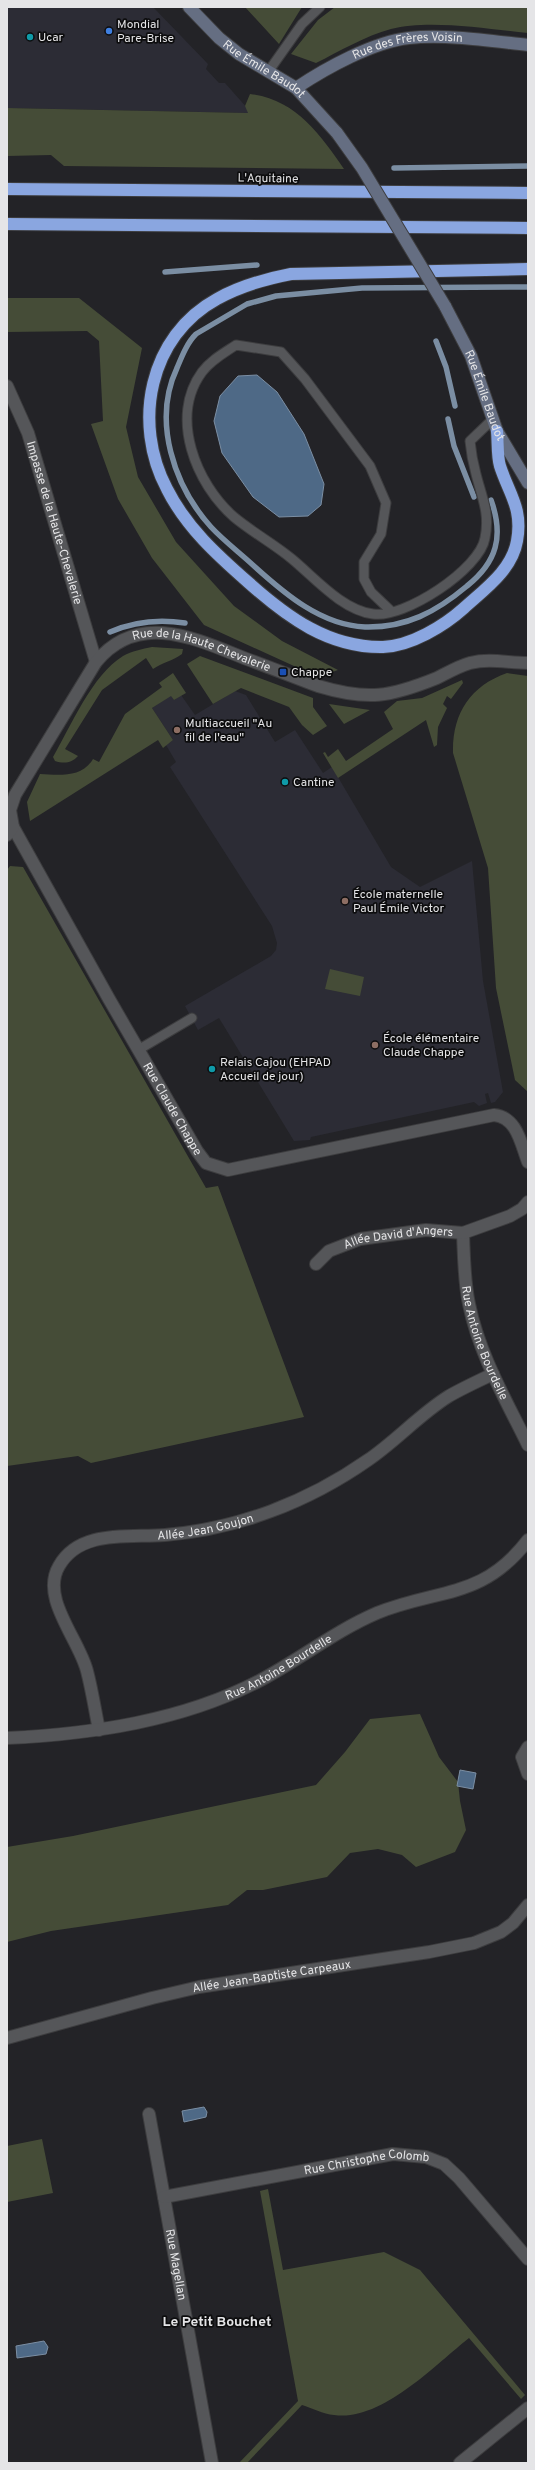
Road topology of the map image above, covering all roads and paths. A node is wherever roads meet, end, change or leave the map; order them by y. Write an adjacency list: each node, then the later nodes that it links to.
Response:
1 (189, 7): 4 (street, Rue Émile Baudot)
2 (320, 7): 4 (lane)
3 (528, 45): 5 (street, Rue des Frères Voisin)
4 (268, 72): 5 (street, Rue Émile Baudot)
5 (296, 88): 12 (street, Rue Émile Baudot, bridge)
6 (7, 189): 7 (highway, L'Aquitaine)
7 (528, 193)
8 (7, 224): 9 (highway)
9 (528, 228)
10 (528, 269): 13 (highway)
11 (7, 386): 16 (street, Impasse de la Haute-Chevalerie)
12 (493, 419): 13 (street, Rue Émile Baudot); 15 (lane)
13 (497, 431): 14 (street, Rue Émile Baudot)
14 (528, 483)
15 (392, 612): 15 (lane)
16 (96, 662): 17 (street, Rue de la Haute Chevalerie); 18 (street, Rue de la Haute Chevalerie)
17 (528, 663)
18 (10, 831): 20 (street, Rue Claude Chappe)
19 (192, 1018): 20 (lane)
20 (138, 1050): 21 (street, Rue Claude Chappe)
21 (528, 1162)
22 (528, 1202): 23 (street, Allée David d'Angers)
23 (463, 1233): 24 (street, Allée David d'Angers); 25 (street, Rue Antoine Bourdelle)
24 (316, 1264)
25 (493, 1374): 26 (street, Rue Antoine Bourdelle); 28 (street, Allée Jean Goujon)
26 (528, 1446)
27 (528, 1540): 28 (street, Rue Antoine Bourdelle)
28 (99, 1730): 29 (street, Rue Antoine Bourdelle)
29 (7, 1738)
30 (528, 1747): 31 (street)
31 (528, 1774)
32 (528, 1905): 33 (street, Allée Jean-Baptiste Carpeaux)
33 (7, 2038)
34 (149, 2114): 35 (street, Rue Magellan)
35 (164, 2197): 36 (street, Rue Christophe Colomb); 38 (street, Rue Magellan)
36 (528, 2259)
37 (528, 2408): 39 (street)
38 (212, 2463)
39 (460, 2463)

